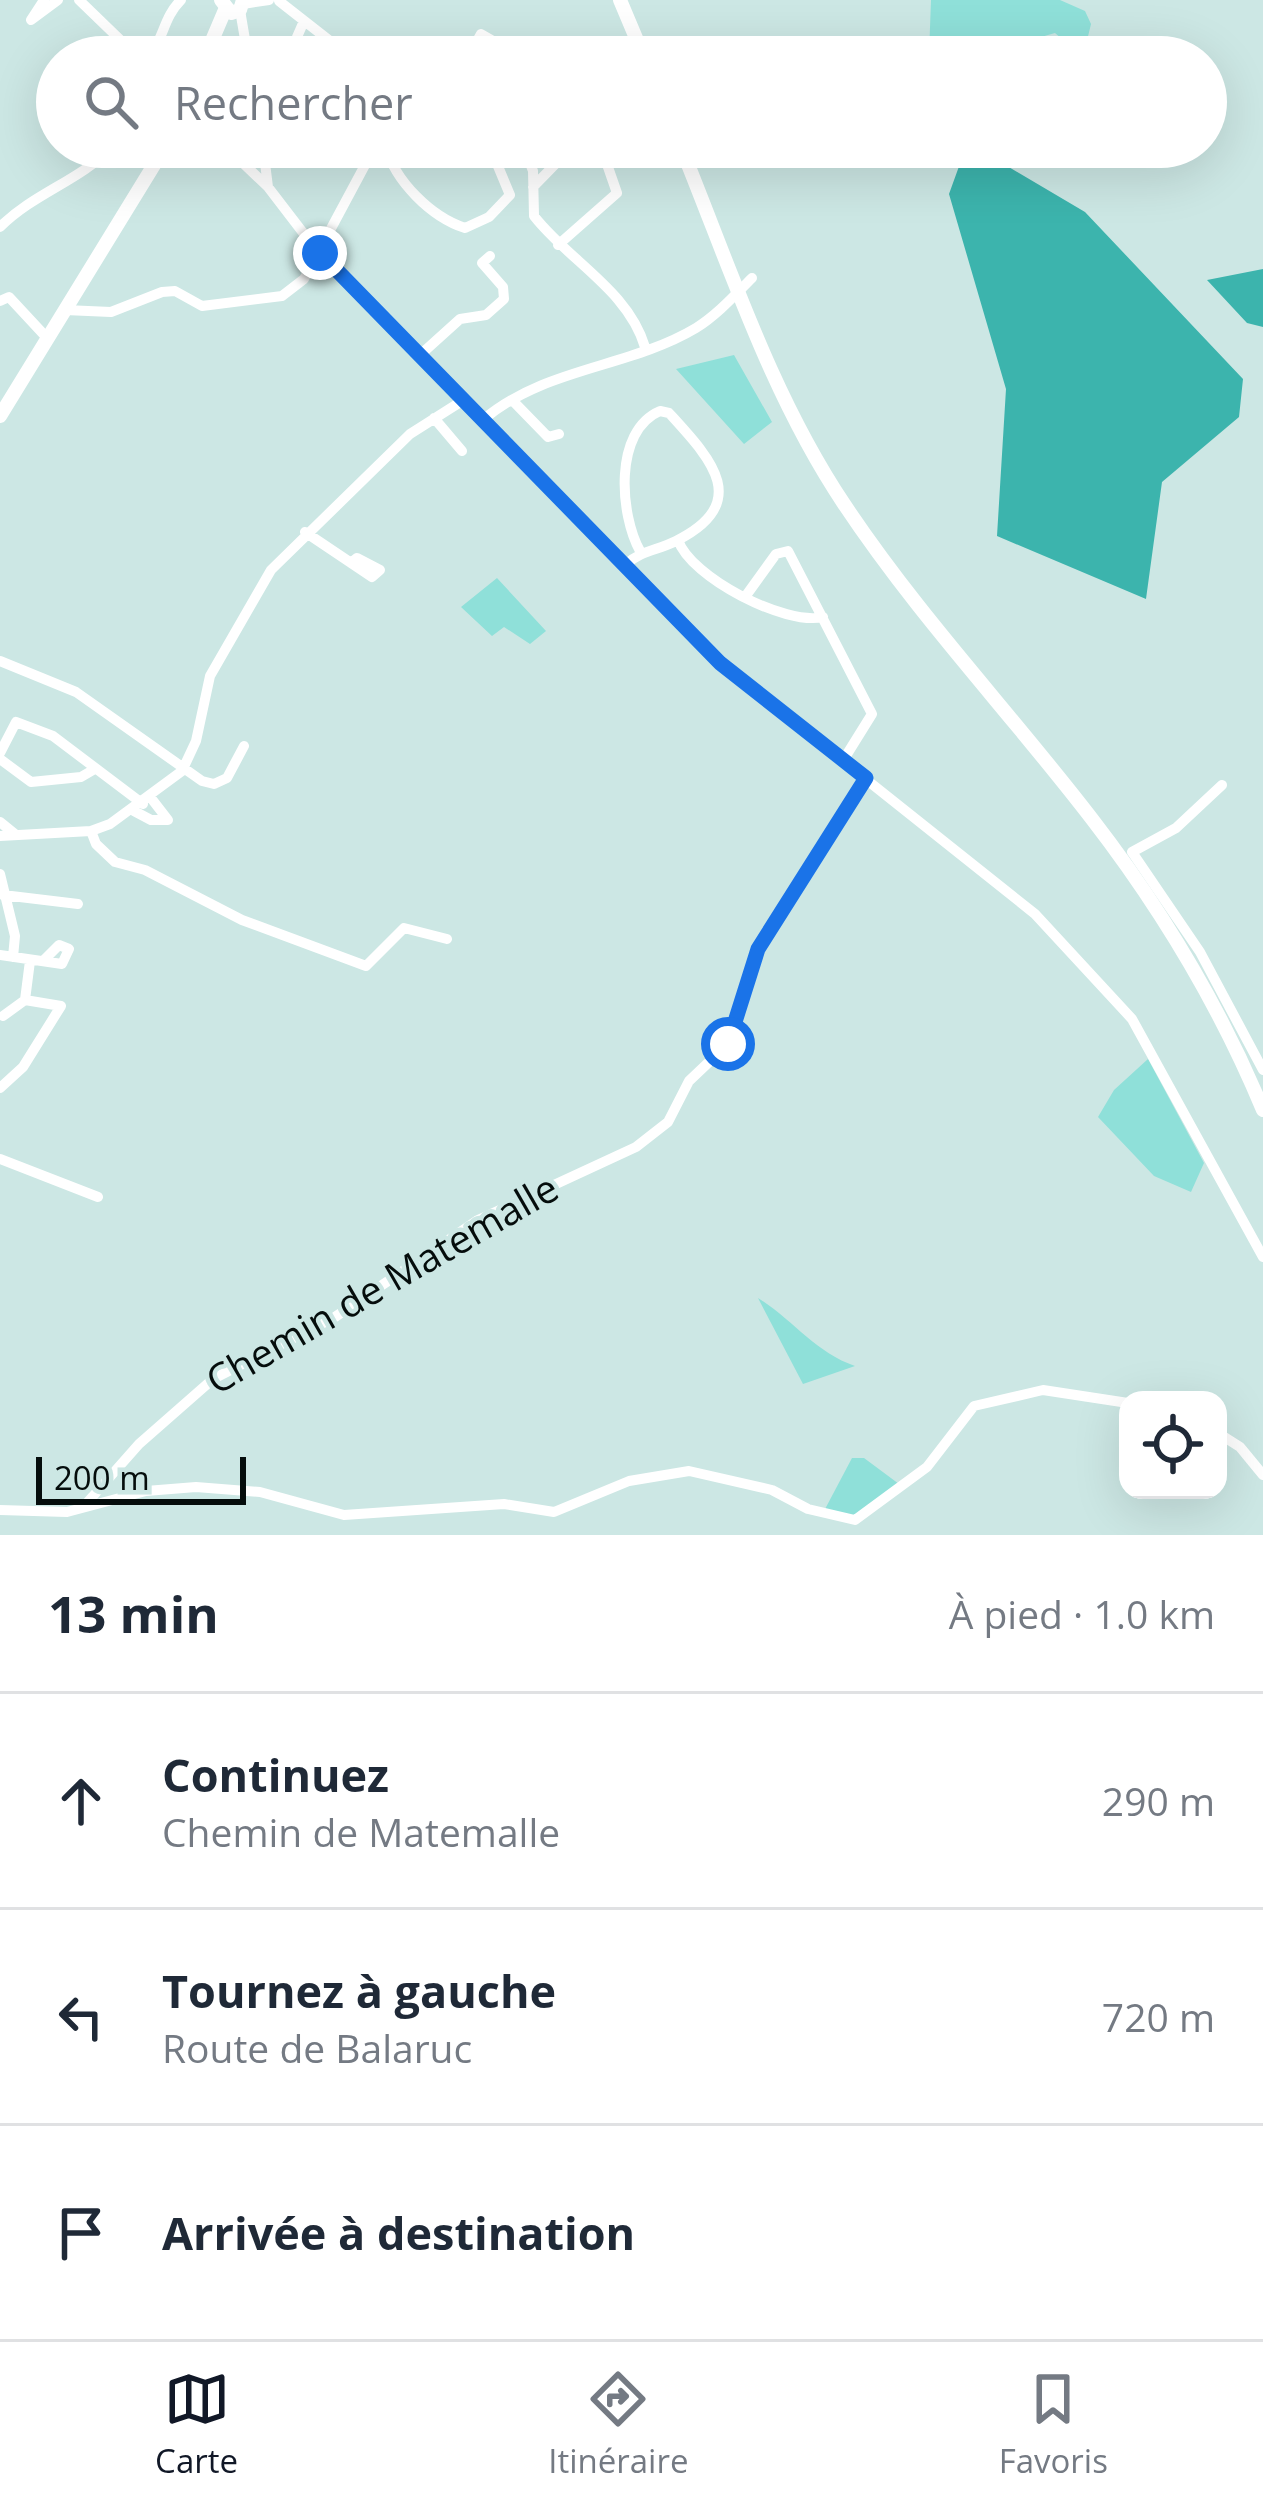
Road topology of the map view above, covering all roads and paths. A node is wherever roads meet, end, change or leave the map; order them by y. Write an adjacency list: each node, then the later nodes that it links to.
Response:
1 (44, 0): 2 (street)
2 (58, 0)
3 (79, 0): 10 (street)
4 (181, 0): 11 (street)
5 (269, 0): 6 (street); 8 (street)
6 (280, 0): 9 (street)
7 (620, 0): 15 (main road)
8 (239, 7): 12 (main road)
9 (304, 21): 13 (street); 14 (street)
10 (119, 36)
11 (161, 36)
12 (221, 36)
13 (299, 36)
14 (325, 36)
15 (635, 36)
16 (87, 168): 29 (street)
17 (152, 168): 35 (main road)
18 (248, 168): 27 (street)
19 (265, 168): 27 (street)
20 (364, 168): 31 (street)
21 (395, 168): 22 (street)
22 (499, 168)
23 (528, 168): 28 (street)
24 (552, 168): 28 (street)
25 (608, 168): 30 (street)
26 (689, 168): 75 (main road)
27 (268, 187): 31 (street)
28 (532, 188): 30 (street)
29 (2, 220)
30 (558, 245): 37 (street)
31 (320, 253): 35 (street); 38 (street)
32 (490, 256): 38 (street)
33 (752, 278): 37 (street)
34 (0, 301): 36 (street)
35 (65, 310): 36 (main road)
36 (48, 339): 41 (main road)
37 (645, 347): 39 (street)
38 (419, 356): 40 (street)
39 (512, 400): 43 (street); 44 (street)
40 (462, 401): 42 (street); 43 (street)
41 (0, 416)
42 (434, 418): 45 (street); 46 (street)
43 (484, 419): 50 (street)
44 (560, 434)
45 (462, 451)
46 (305, 532): 49 (street); 58 (street)
47 (678, 540): 48 (street); 48 (street); 51 (street)
48 (640, 551): 50 (street)
49 (352, 562)
50 (625, 565): 56 (street)
51 (745, 596): 52 (street); 52 (street)
52 (823, 617): 56 (street)
53 (0, 661): 58 (street)
54 (244, 746): 58 (street)
55 (0, 756): 57 (street); 57 (street)
56 (844, 759): 59 (street)
57 (93, 770): 61 (street)
58 (182, 771): 61 (street)
59 (866, 778): 78 (street); 82 (street, Chemin de Matemalle)
60 (1222, 785): 73 (street)
61 (143, 804): 63 (street)
62 (0, 822): 64 (street)
63 (91, 830): 64 (street); 69 (street)
64 (16, 835): 65 (street)
65 (0, 836)
66 (0, 874): 67 (street)
67 (2, 895): 68 (street); 70 (street)
68 (78, 904)
69 (448, 938)
70 (7, 956): 71 (street)
71 (25, 1000): 72 (street); 74 (street)
72 (3, 1016)
73 (1263, 1070)
74 (0, 1088)
75 (1263, 1110)
76 (0, 1159): 77 (street)
77 (98, 1196)
78 (1263, 1257)
79 (1119, 1402): 82 (street)
80 (1227, 1439): 81 (street)
81 (1263, 1474)
82 (86, 1504): 83 (street)
83 (0, 1510)

